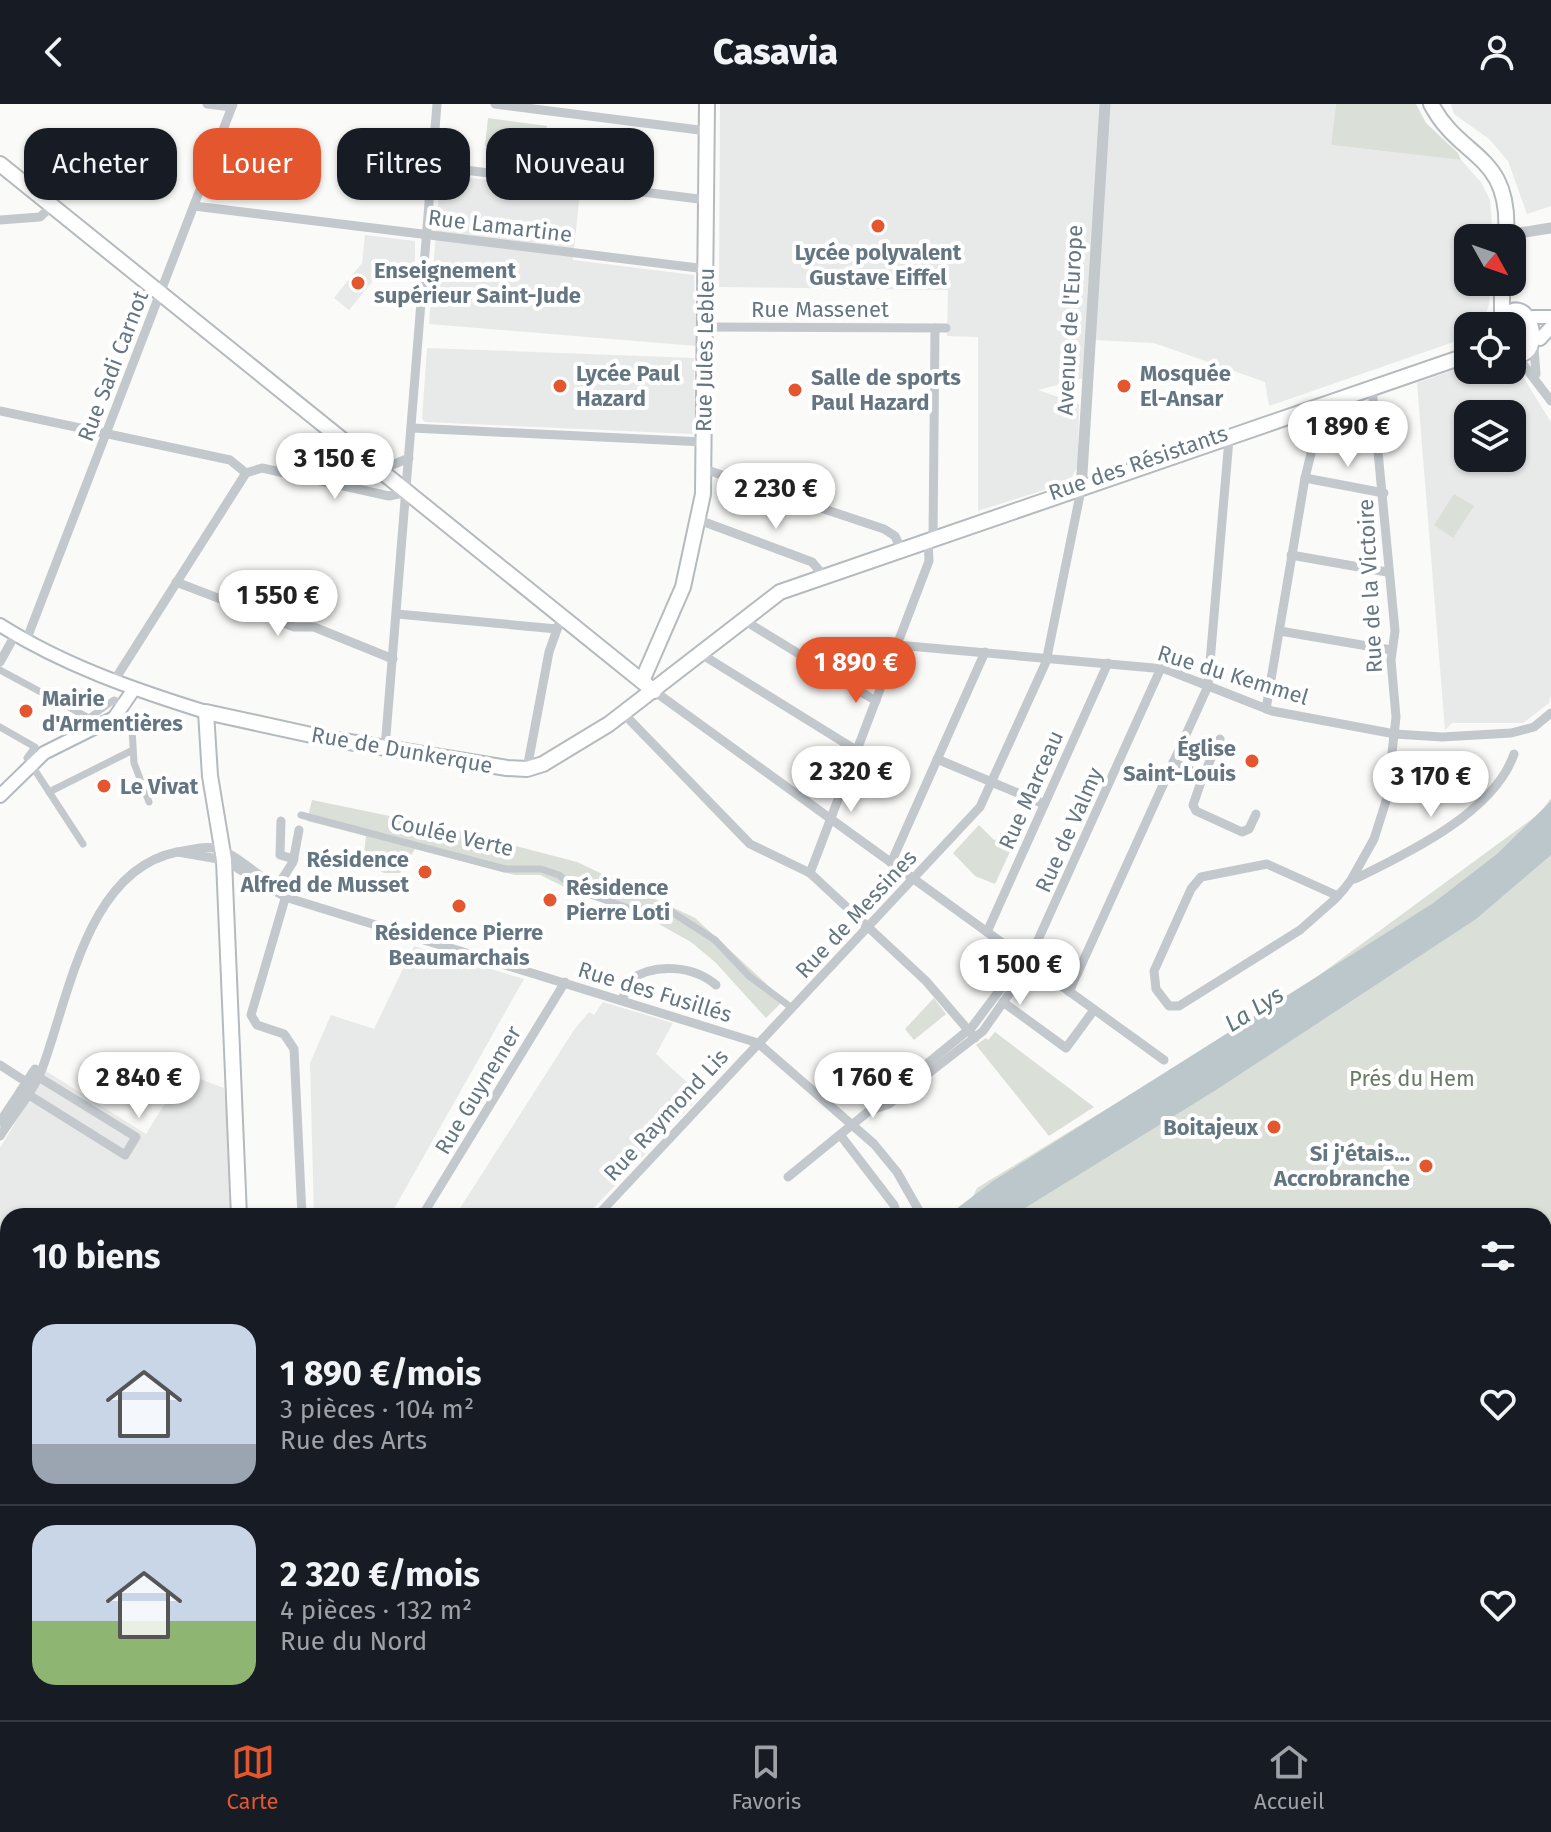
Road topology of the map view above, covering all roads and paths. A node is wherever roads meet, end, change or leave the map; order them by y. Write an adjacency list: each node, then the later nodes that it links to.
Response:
1 (207, 104): 8 (street)
2 (437, 104): 9 (street)
3 (495, 104): 10 (street)
4 (707, 104): 10 (main road, Rue Jules Lebleu)
5 (1099, 104): 11 (street, Avenue de l'Europe)
6 (1105, 104): 11 (street, Avenue de l'Europe)
7 (1431, 104): 19 (main road)
8 (233, 106): 17 (street, Rue Sadi Carnot)
9 (435, 128)
10 (707, 131): 15 (main road, Rue Jules Lebleu)
11 (1101, 152): 53 (street, Avenue de l'Europe)
12 (0, 164): 16 (main road)
13 (470, 171): 15 (street)
14 (430, 200): 22 (street)
15 (707, 200): 23 (main road, Rue Jules Lebleu)
16 (52, 206): 18 (street); 24 (main road)
17 (194, 206): 22 (street, Rue Lamartine); 24 (street, Rue Sadi Carnot)
18 (0, 220)
19 (1506, 224)
20 (1551, 228): 21 (street)
21 (1526, 232)
22 (427, 235): 23 (street, Rue Lamartine); 44 (street)
23 (706, 269): 30 (main road, Rue Jules Lebleu)
24 (161, 293): 45 (street, Rue Sadi Carnot); 50 (main road)
25 (1506, 296): 26 (main road)
26 (1518, 312)
27 (1526, 315): 28 (main road)
28 (1533, 317): 29 (main road); 34 (main road)
29 (1551, 317)
30 (706, 327): 32 (street, Rue Massenet); 47 (main road, Rue Jules Lebleu)
31 (1551, 327): 34 (main road)
32 (935, 328): 33 (street, Rue Massenet); 57 (street)
33 (946, 328)
34 (1537, 344): 35 (main road); 39 (street)
35 (1526, 349)
36 (1454, 353): 42 (main road, Rue des Résistants)
37 (1454, 360): 40 (main road, Rue des Résistants)
38 (1526, 367): 39 (street)
39 (1539, 381): 41 (street)
40 (1372, 388): 42 (main road, Rue des Résistants); 55 (street, Rue de la Victoire)
41 (1551, 401)
42 (1316, 405): 46 (main road, Rue des Résistants); 52 (street); 53 (main road, Rue des Résistants)
43 (0, 411): 45 (street)
44 (412, 428): 47 (street); 48 (street)
45 (106, 434): 51 (street); 68 (street, Rue Sadi Carnot)
46 (1229, 439): 53 (main road, Rue des Résistants); 81 (street)
47 (704, 442): 49 (main road, Rue Jules Lebleu)
48 (409, 458): 50 (street); 54 (street)
49 (704, 469): 56 (main road, Rue Jules Lebleu); 58 (street)
50 (380, 470): 54 (main road)
51 (246, 473): 54 (street); 62 (street)
52 (1305, 478): 55 (street); 59 (street)
53 (1082, 486): 57 (main road, Rue des Résistants); 73 (street, Rue de Messines)
54 (408, 492): 63 (street); 65 (main road)
55 (1384, 493): 60 (street, Rue de la Victoire)
56 (699, 520): 61 (street); 80 (main road, Rue Jules Lebleu)
57 (931, 538): 58 (main road, Rue des Résistants); 69 (street)
58 (901, 549): 61 (main road, Rue des Résistants)
59 (1291, 555): 60 (street); 67 (street)
60 (1387, 572): 70 (street, Rue de la Victoire)
61 (824, 576): 64 (main road, Rue des Résistants)
62 (176, 582): 74 (street); 79 (street)
63 (397, 614): 65 (street); 74 (street)
64 (742, 619): 72 (main road, Rue des Résistants); 84 (street)
65 (560, 623): 80 (main road); 100 (street)
66 (0, 625): 68 (main road, Rue de Dunkerque)
67 (1280, 631): 70 (street); 86 (street)
68 (20, 638): 75 (street, Rue Sadi Carnot); 79 (main road, Rue de Dunkerque)
69 (897, 645): 71 (street, Rue du Kemmel); 84 (street)
70 (1391, 650): 91 (street, Rue de la Victoire)
71 (985, 652): 73 (street, Rue du Kemmel); 97 (street)
72 (701, 654): 83 (main road, Rue des Résistants); 94 (street)
73 (1047, 657): 76 (street, Rue du Kemmel); 102 (street, Rue de Messines)
74 (393, 659): 93 (street)
75 (0, 662)
76 (1108, 663): 77 (street, Rue du Kemmel); 106 (street, Rue Marceau)
77 (1161, 668): 81 (street, Rue du Kemmel); 124 (street, Rue de Valmy)
78 (0, 670): 85 (street)
79 (114, 681): 82 (main road, Rue de Dunkerque)
80 (642, 681): 83 (main road)
81 (1208, 686): 86 (street, Rue du Kemmel); 98 (street)
82 (134, 689): 85 (main road); 87 (main road, Rue de Dunkerque)
83 (654, 691): 89 (main road); 109 (street)
84 (876, 701): 94 (street)
85 (123, 709): 95 (street); 99 (main road)
86 (1266, 709): 91 (street, Rue du Kemmel)
87 (206, 712): 93 (main road, Rue de Dunkerque); 113 (main road)
88 (1551, 713): 91 (street, Rue du Kemmel)
89 (624, 714): 100 (main road); 116 (street)
90 (0, 727): 99 (street)
91 (1395, 734): 118 (street, Rue de la Victoire)
92 (1220, 739): 101 (street)
93 (385, 748): 100 (main road, Rue de Dunkerque)
94 (856, 750): 109 (street)
95 (131, 751): 103 (street); 105 (street)
96 (1514, 754): 118 (street)
97 (937, 759): 102 (street); 115 (street)
98 (1173, 762): 101 (street); 127 (street)
99 (31, 763): 103 (street); 104 (main road)
100 (527, 769)
101 (1203, 776): 107 (street)
102 (993, 782): 106 (street); 117 (street, Rue de Messines)
103 (49, 792): 112 (street)
104 (0, 796)
105 (149, 802)
106 (1044, 804): 123 (street, Rue Marceau)
107 (1256, 814)
108 (301, 815): 130 (street, Coulée Verte)
109 (830, 819): 115 (street); 116 (street)
110 (281, 821): 114 (street)
111 (299, 830): 114 (street)
112 (83, 844)
113 (224, 856): 119 (street, Rue des Fusillés); 136 (street); 137 (main road)
114 (294, 859): 119 (street)
115 (891, 863): 117 (street)
116 (810, 873): 122 (street)
117 (913, 879): 122 (street, Rue de Messines); 123 (street)
118 (1351, 880): 121 (street)
119 (276, 889): 120 (street, Rue des Fusillés)
120 (286, 894): 125 (street, Rue des Fusillés); 145 (street)
121 (1338, 896): 121 (street)
122 (869, 927): 130 (street, Rue de Messines); 132 (street)
123 (987, 932): 124 (street)
124 (1027, 962): 127 (street); 129 (street); 132 (street)
125 (565, 982): 128 (street, Rue des Fusillés); 146 (street, Rue Guynemer)
126 (716, 985): 128 (street)
127 (1069, 992): 131 (street)
128 (622, 1000): 133 (street, Rue des Fusillés)
129 (1003, 1002): 131 (street); 132 (street)
130 (792, 1008): 133 (street, Rue de Messines)
131 (1094, 1010): 134 (street)
132 (972, 1034): 139 (street)
133 (758, 1043): 139 (street, Rue des Fusillés); 147 (street, Rue Raymond Lis)
134 (1164, 1060)
135 (0, 1065): 136 (street)
136 (30, 1083): 136 (street); 138 (street); 140 (street)
137 (236, 1089): 143 (main road); 144 (main road)
138 (0, 1122)
139 (853, 1126): 141 (street); 149 (street, Rue des Fusillés)
140 (0, 1136)
141 (841, 1136): 142 (street); 148 (street)
142 (788, 1177)
143 (239, 1208)
144 (244, 1208)
145 (302, 1208)
146 (427, 1208)
147 (603, 1208)
148 (895, 1208)
149 (918, 1208)

